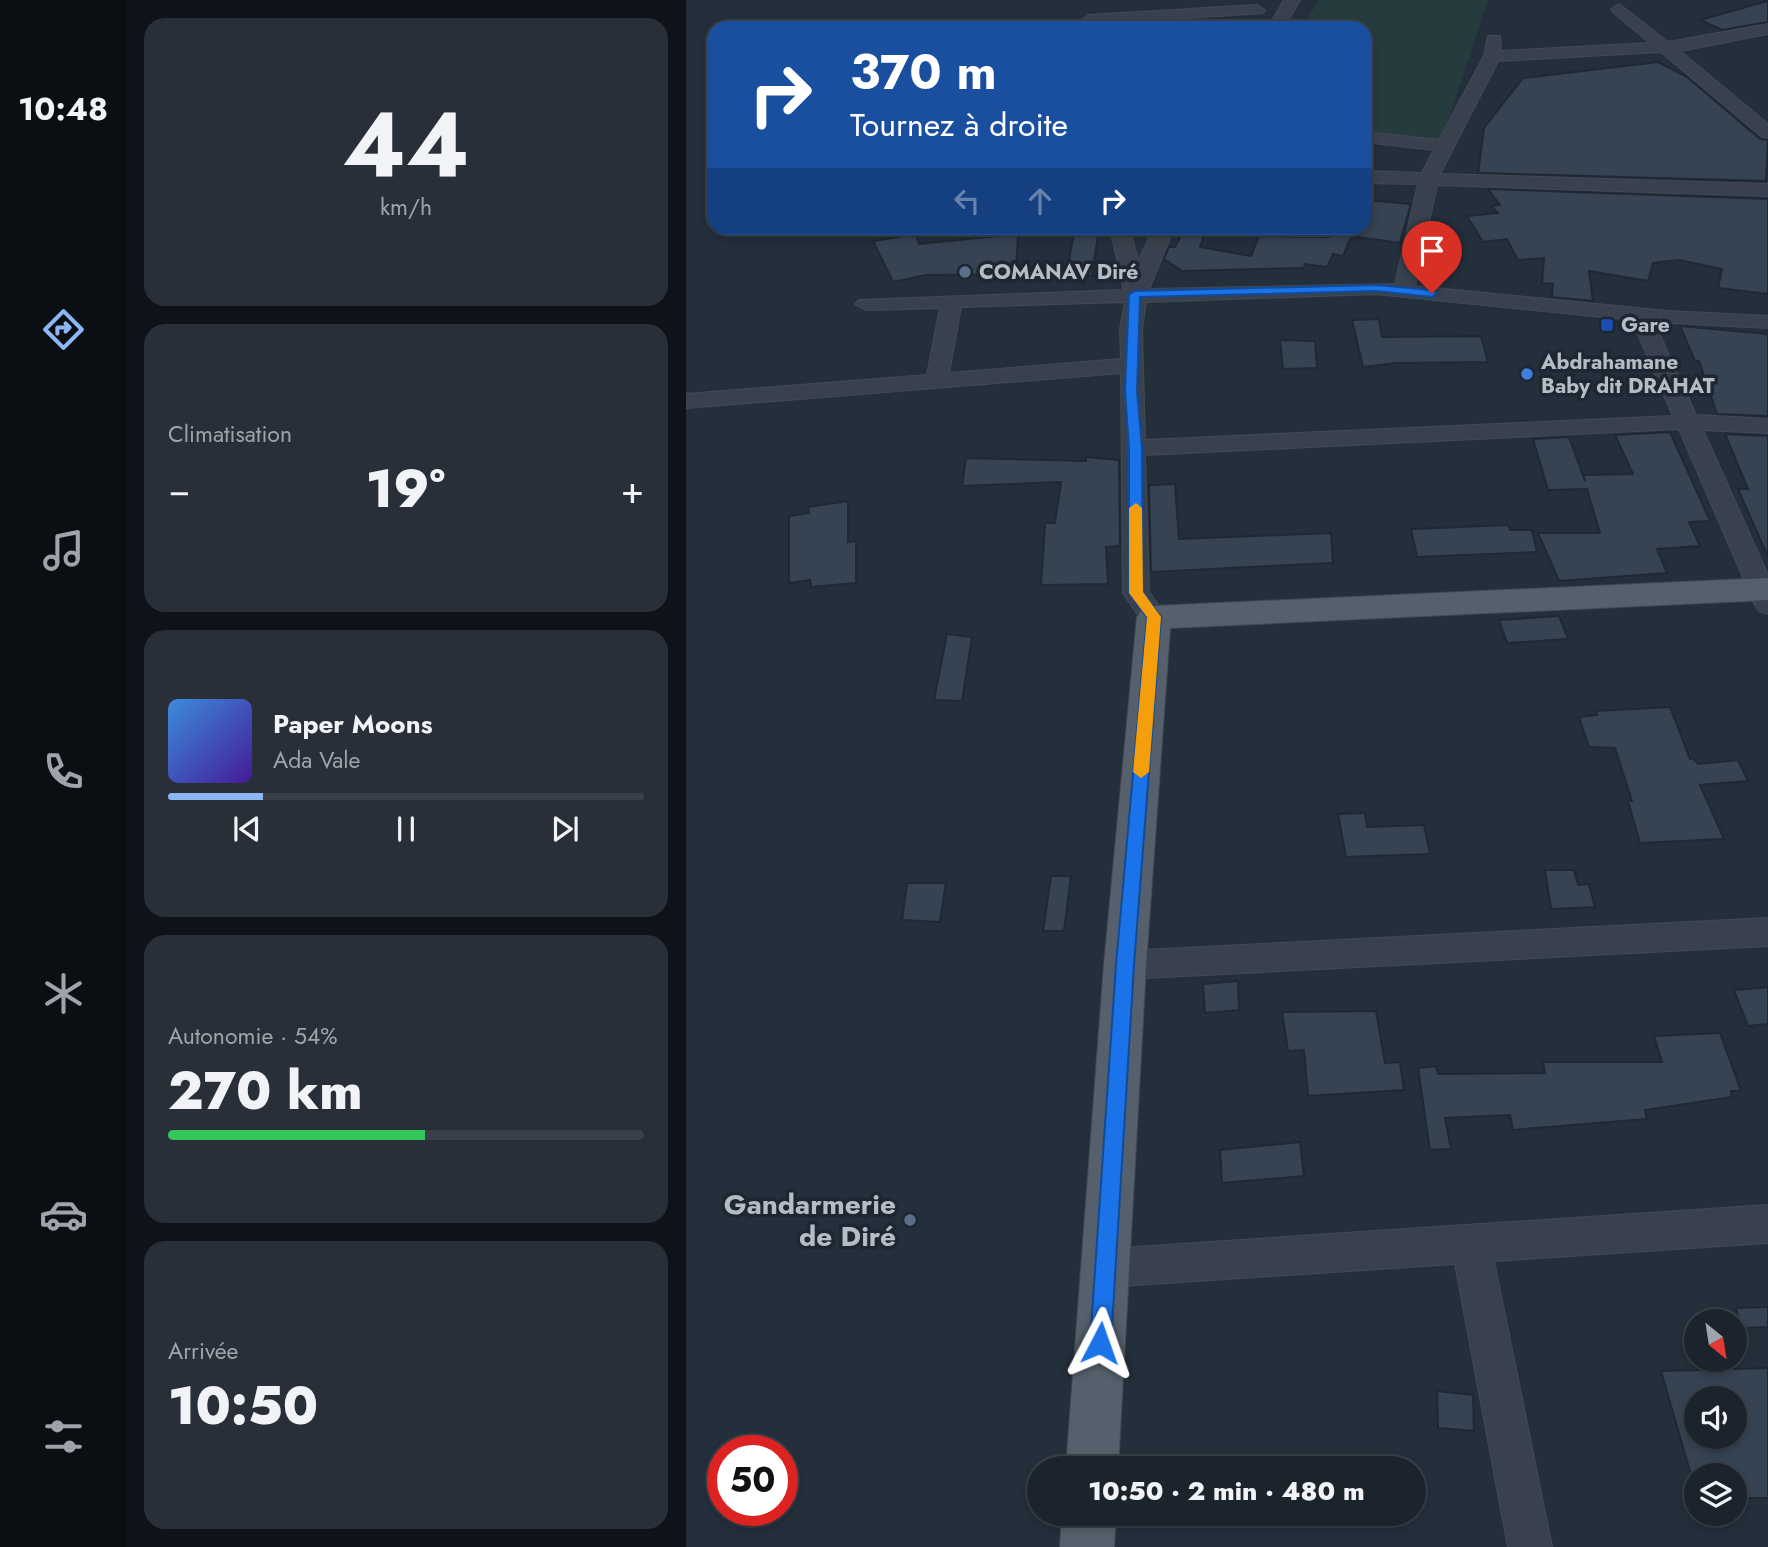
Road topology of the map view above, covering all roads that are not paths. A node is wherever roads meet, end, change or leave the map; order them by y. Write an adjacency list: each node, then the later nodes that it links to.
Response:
1 (1292, 0): 5 (street)
2 (1619, 9): 9 (street)
3 (1257, 10): 4 (street)
4 (1089, 21)
5 (1280, 21)
6 (1768, 29): 8 (street)
7 (1713, 31): 8 (street)
8 (1732, 38): 9 (street); 10 (street)
9 (1662, 46): 11 (street); 13 (street)
10 (1768, 48)
11 (1768, 133)
12 (1372, 137): 13 (street)
13 (1443, 146): 15 (street)
14 (1372, 177): 15 (street)
15 (1429, 177): 16 (street); 19 (street)
16 (1761, 196)
17 (1122, 235): 20 (street)
18 (1160, 235): 20 (street)
19 (1404, 290): 20 (street); 23 (street)
20 (1135, 294): 21 (street); 25 (street)
21 (952, 301): 22 (street); 26 (street)
22 (866, 304)
23 (1640, 314): 24 (street); 28 (street)
24 (1768, 322)
25 (1131, 365): 26 (street); 30 (street)
26 (937, 379): 27 (street)
27 (686, 401)
28 (1687, 422): 29 (street); 30 (street); 31 (street)
29 (1768, 426)
30 (1136, 448): 32 (street)
31 (1765, 594): 32 (main road)
32 (1154, 617): 34 (main road)
33 (1768, 932): 34 (street)
34 (1125, 965): 37 (main road)
35 (1768, 1224): 36 (street)
36 (1471, 1244): 37 (street); 41 (street)
37 (1105, 1268): 38 (main road)
38 (1093, 1456)
39 (1088, 1526): 40 (main road)
40 (1087, 1547)
41 (1530, 1547)

